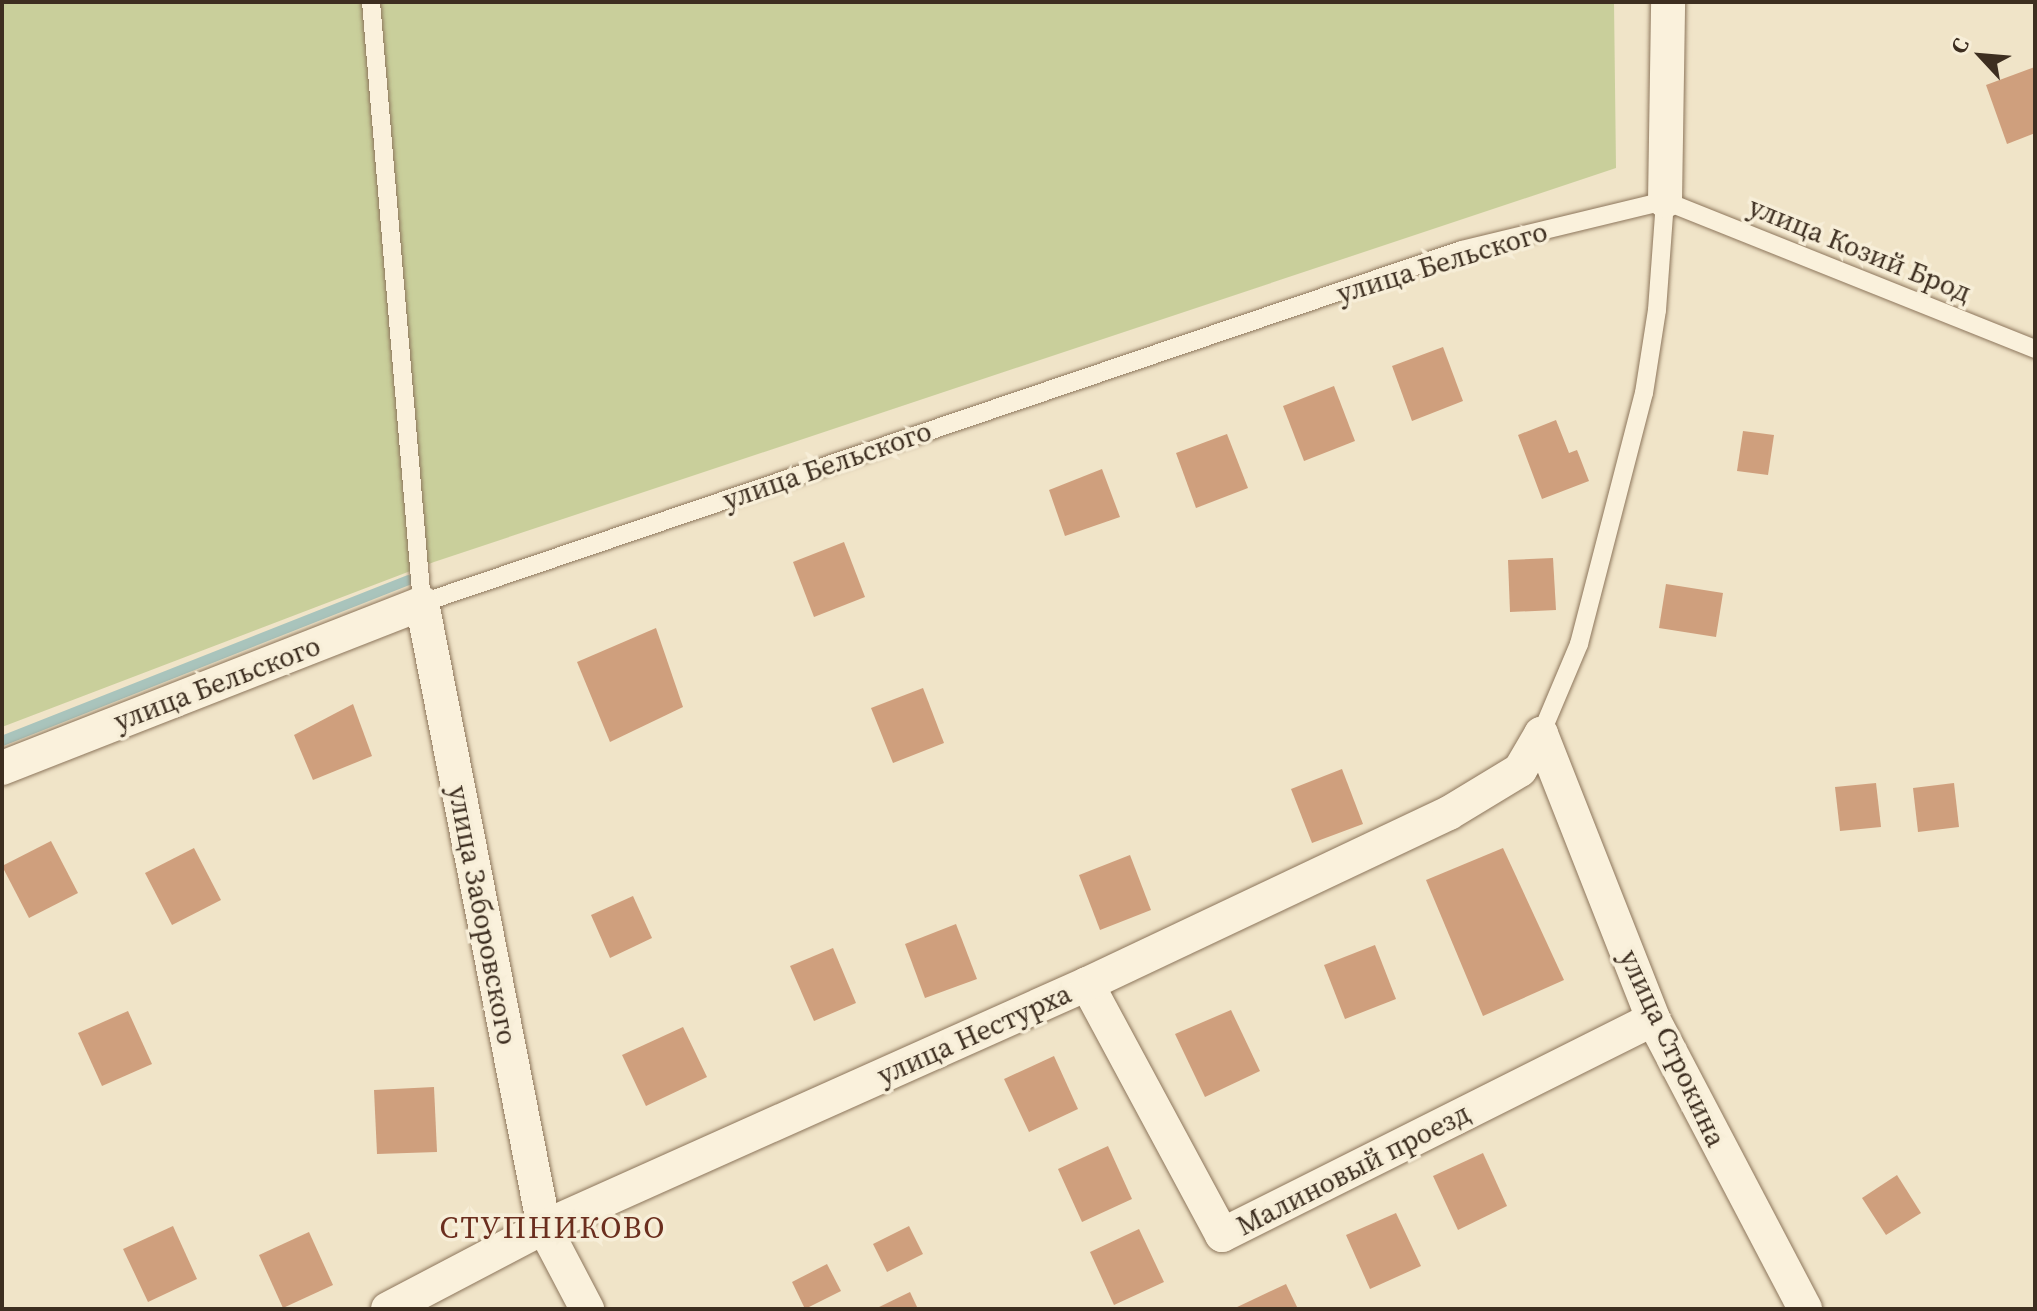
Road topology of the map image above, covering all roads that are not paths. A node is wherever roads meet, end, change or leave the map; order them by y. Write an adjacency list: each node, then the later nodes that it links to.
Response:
1 (371, 2): 5 (lane)
2 (1668, 2): 3 (street)
3 (1665, 201): 4 (lane, улица Козий Брод); 5 (lane, улица Бельского); 6 (lane)
4 (2035, 349)
5 (422, 603): 7 (street, улица Бельского); 10 (street, улица Заборовского)
6 (1541, 734): 8 (street, улица Нестурха); 9 (street, улица Строкина)
7 (2, 768)
8 (1087, 984): 9 (street, Малиновый проезд); 10 (street, улица Нестурха)
9 (1653, 1019): 13 (street, улица Строкина)
10 (544, 1227): 11 (street, улица Нестурха); 12 (street, улица Заборовского)
11 (388, 1309)
12 (587, 1309)
13 (1805, 1309)

